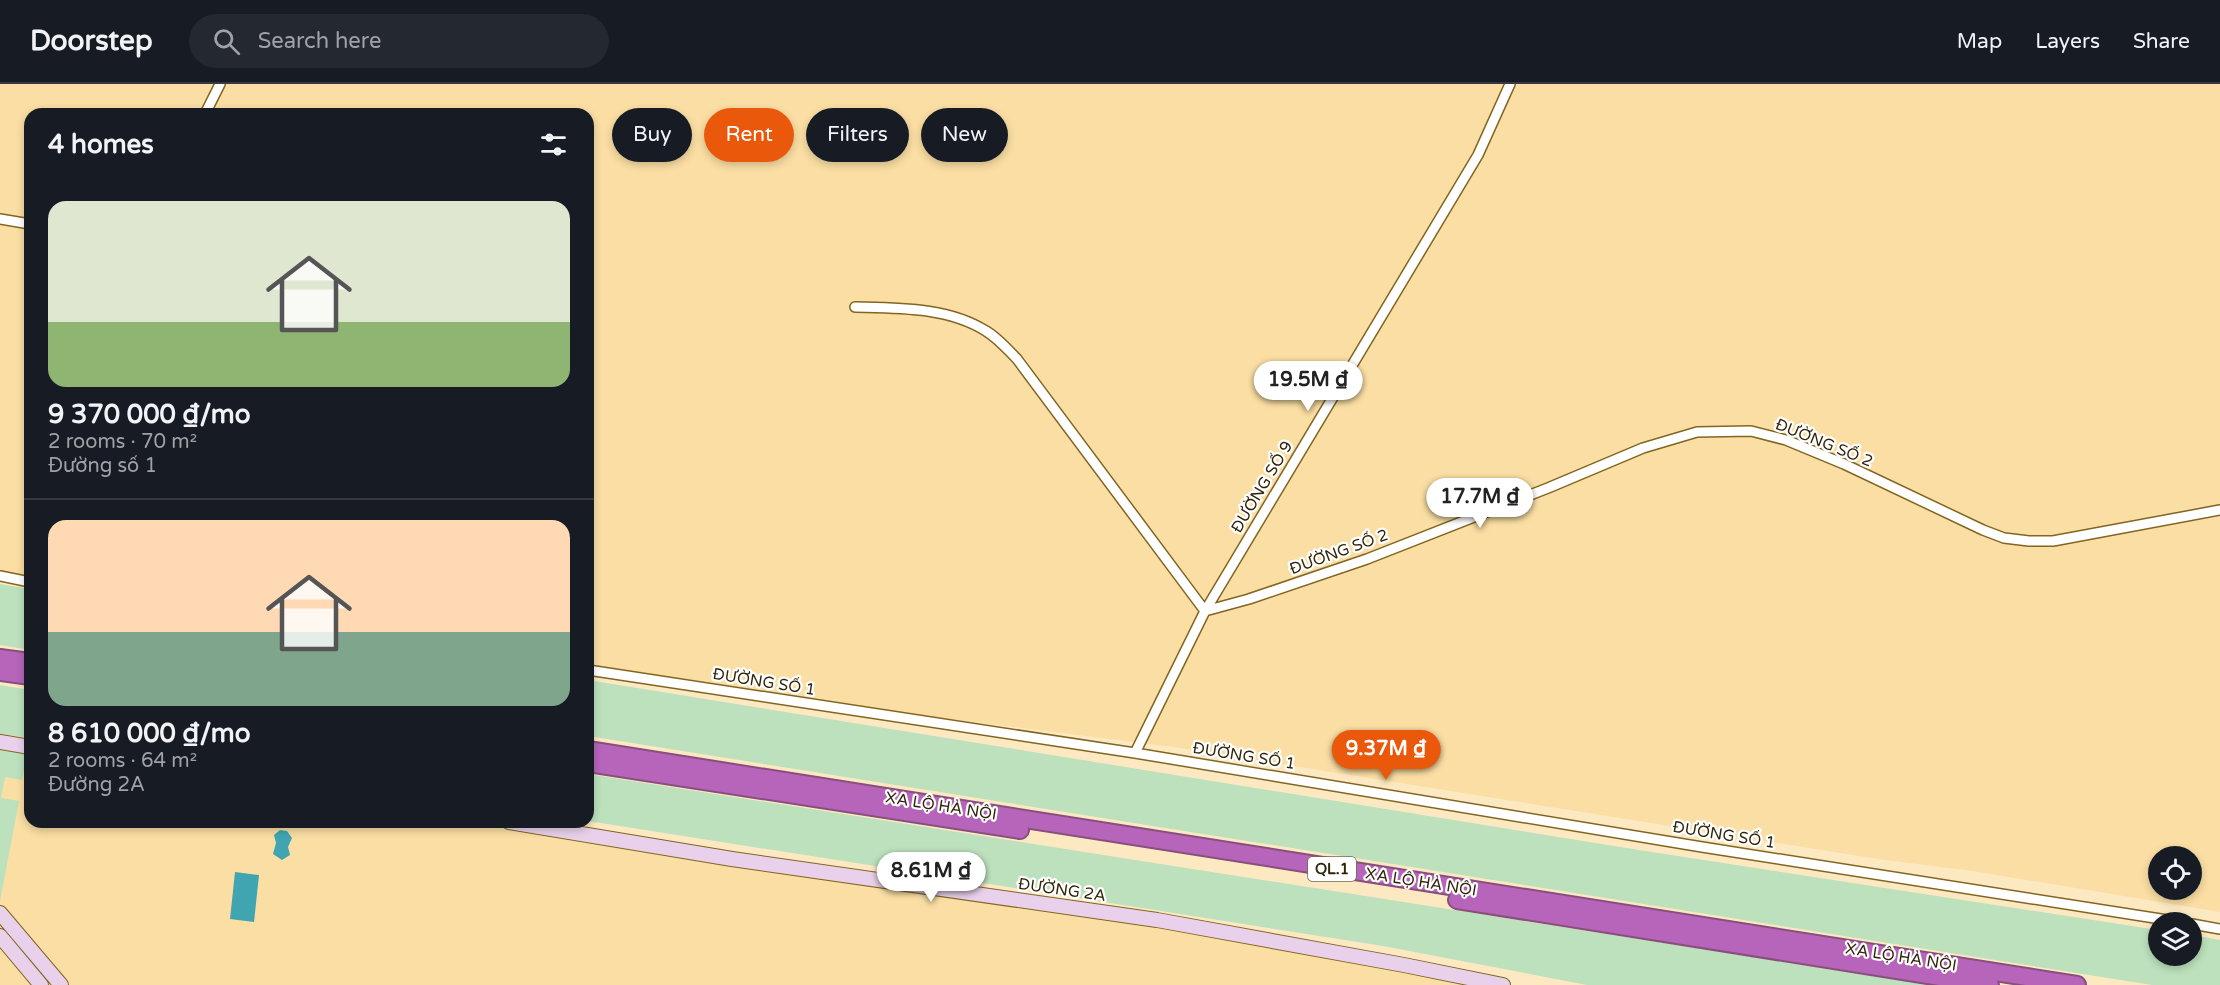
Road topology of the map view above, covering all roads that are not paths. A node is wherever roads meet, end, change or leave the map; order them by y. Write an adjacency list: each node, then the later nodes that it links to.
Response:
1 (219, 84): 3 (street)
2 (1510, 84): 10 (street, ĐƯỜNG SỐ 9)
3 (208, 108)
4 (0, 219): 5 (street)
5 (24, 223)
6 (855, 307): 10 (street)
7 (2220, 510): 10 (street, ĐƯỜNG SỐ 2)
8 (0, 576): 9 (street)
9 (24, 581)
10 (1205, 611): 19 (street, ĐƯỜNG SỐ 9)
11 (0, 658): 12 (highway)
12 (24, 661)
13 (594, 671): 19 (street, ĐƯỜNG SỐ 1)
14 (0, 672): 15 (highway)
15 (24, 675)
16 (0, 742): 17 (street)
17 (24, 746)
18 (594, 751): 31 (highway, XA LỘ HÀ NỘI / QL.1)
19 (1136, 753): 23 (street, ĐƯỜNG SỐ 1)
20 (594, 764): 30 (highway, XA LỘ HÀ NỘI / QL.1)
21 (544, 828): 29 (street, ĐƯỜNG 2A)
22 (0, 913): 28 (street)
23 (2148, 917)
24 (2202, 926): 25 (street)
25 (2220, 929)
26 (0, 936): 27 (street)
27 (40, 985)
28 (61, 985)
29 (1503, 985)
30 (1990, 985)
31 (2077, 985)

